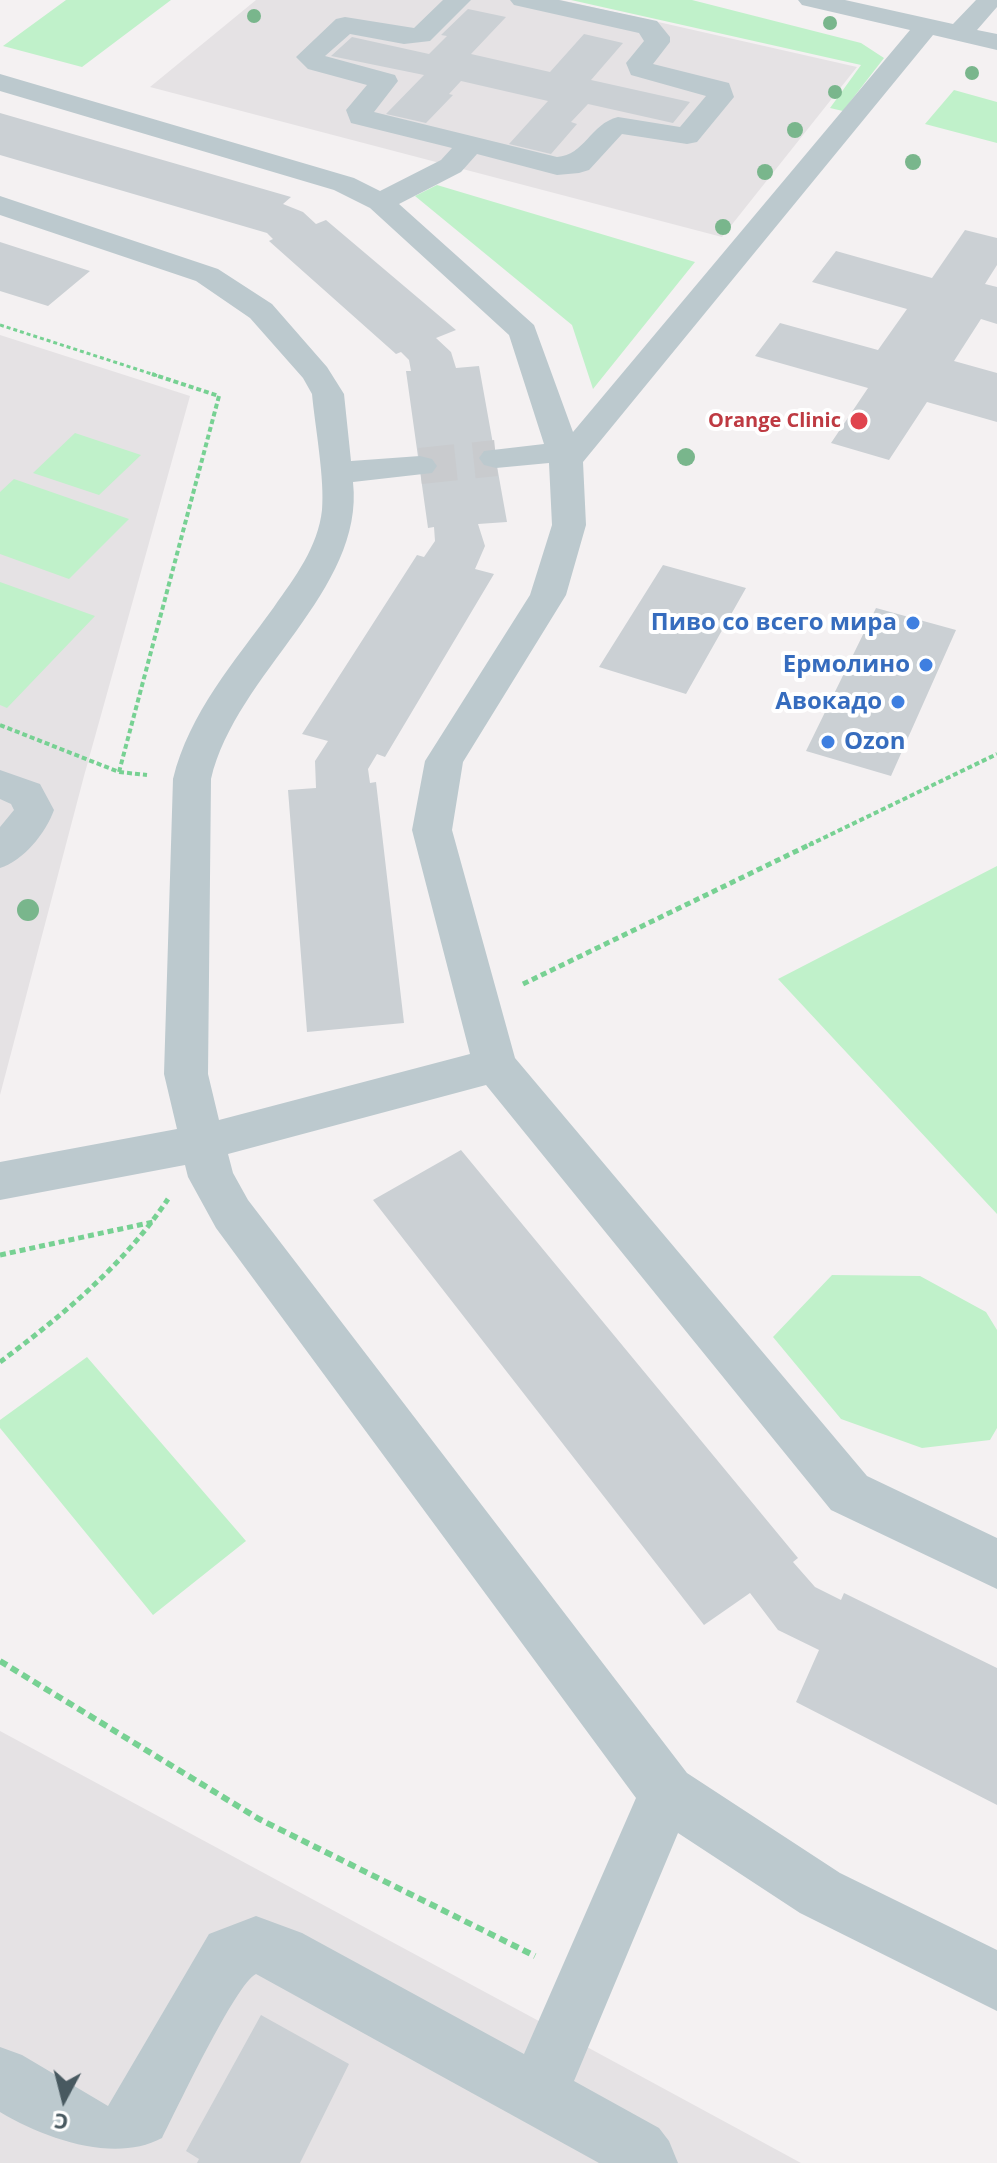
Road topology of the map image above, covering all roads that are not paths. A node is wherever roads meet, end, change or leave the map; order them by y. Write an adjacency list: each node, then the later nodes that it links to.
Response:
1 (458, 0): 9 (lane)
2 (523, 0): 9 (lane)
3 (811, 0): 5 (lane)
4 (988, 2): 6 (lane)
5 (926, 27): 6 (lane); 12 (lane)
6 (958, 34): 7 (lane)
7 (997, 42)
8 (0, 82): 10 (lane)
9 (470, 145): 10 (lane)
10 (380, 202): 12 (lane)
11 (0, 205): 15 (lane)
12 (565, 457): 13 (lane); 18 (lane)
13 (496, 458)
14 (420, 466): 15 (lane)
15 (336, 473): 19 (lane)
16 (0, 784): 17 (lane)
17 (0, 853)
18 (495, 1065): 19 (lane); 21 (lane)
19 (201, 1143): 20 (lane); 22 (lane)
20 (0, 1181)
21 (997, 1564)
22 (667, 1793): 23 (lane); 25 (lane)
23 (997, 1981)
24 (0, 2077): 25 (lane)
25 (537, 2095): 26 (lane)
26 (647, 2163)

